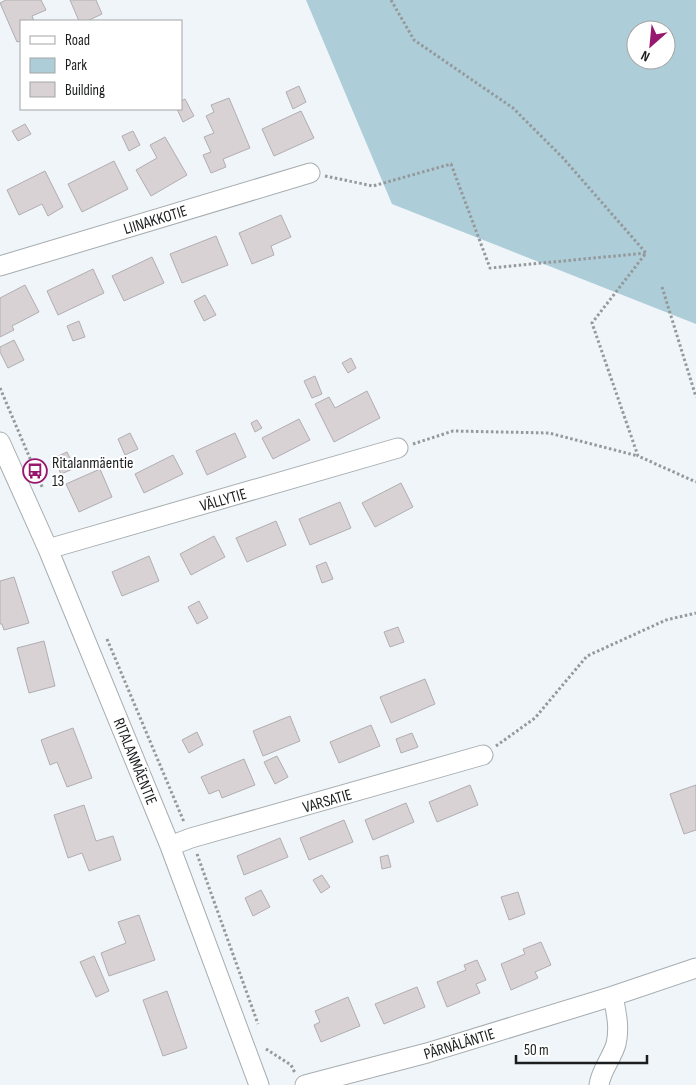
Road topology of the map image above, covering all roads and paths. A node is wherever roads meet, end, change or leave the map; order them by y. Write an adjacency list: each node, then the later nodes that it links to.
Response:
1 (391, 0): 3 (path)
2 (310, 173): 3 (path); 4 (street, LIINAKKOTIE)
3 (646, 253): 9 (path)
4 (0, 266)
5 (662, 287): 6 (path)
6 (696, 397)
7 (0, 442): 11 (street, RITALANMÄENTIE)
8 (398, 448): 9 (path); 11 (street, VÄLLYTIE)
9 (638, 456): 10 (path)
10 (696, 482)
11 (48, 549): 14 (street, RITALANMÄENTIE)
12 (696, 613): 13 (path)
13 (483, 755): 14 (street, VARSATIE)
14 (170, 846): 17 (street, RITALANMÄENTIE)
15 (696, 968): 16 (street, PÄRNÄLÄNTIE)
16 (613, 996): 18 (street, PÄRNÄLÄNTIE); 19 (street)
17 (259, 1085)
18 (305, 1085)
19 (599, 1085)

